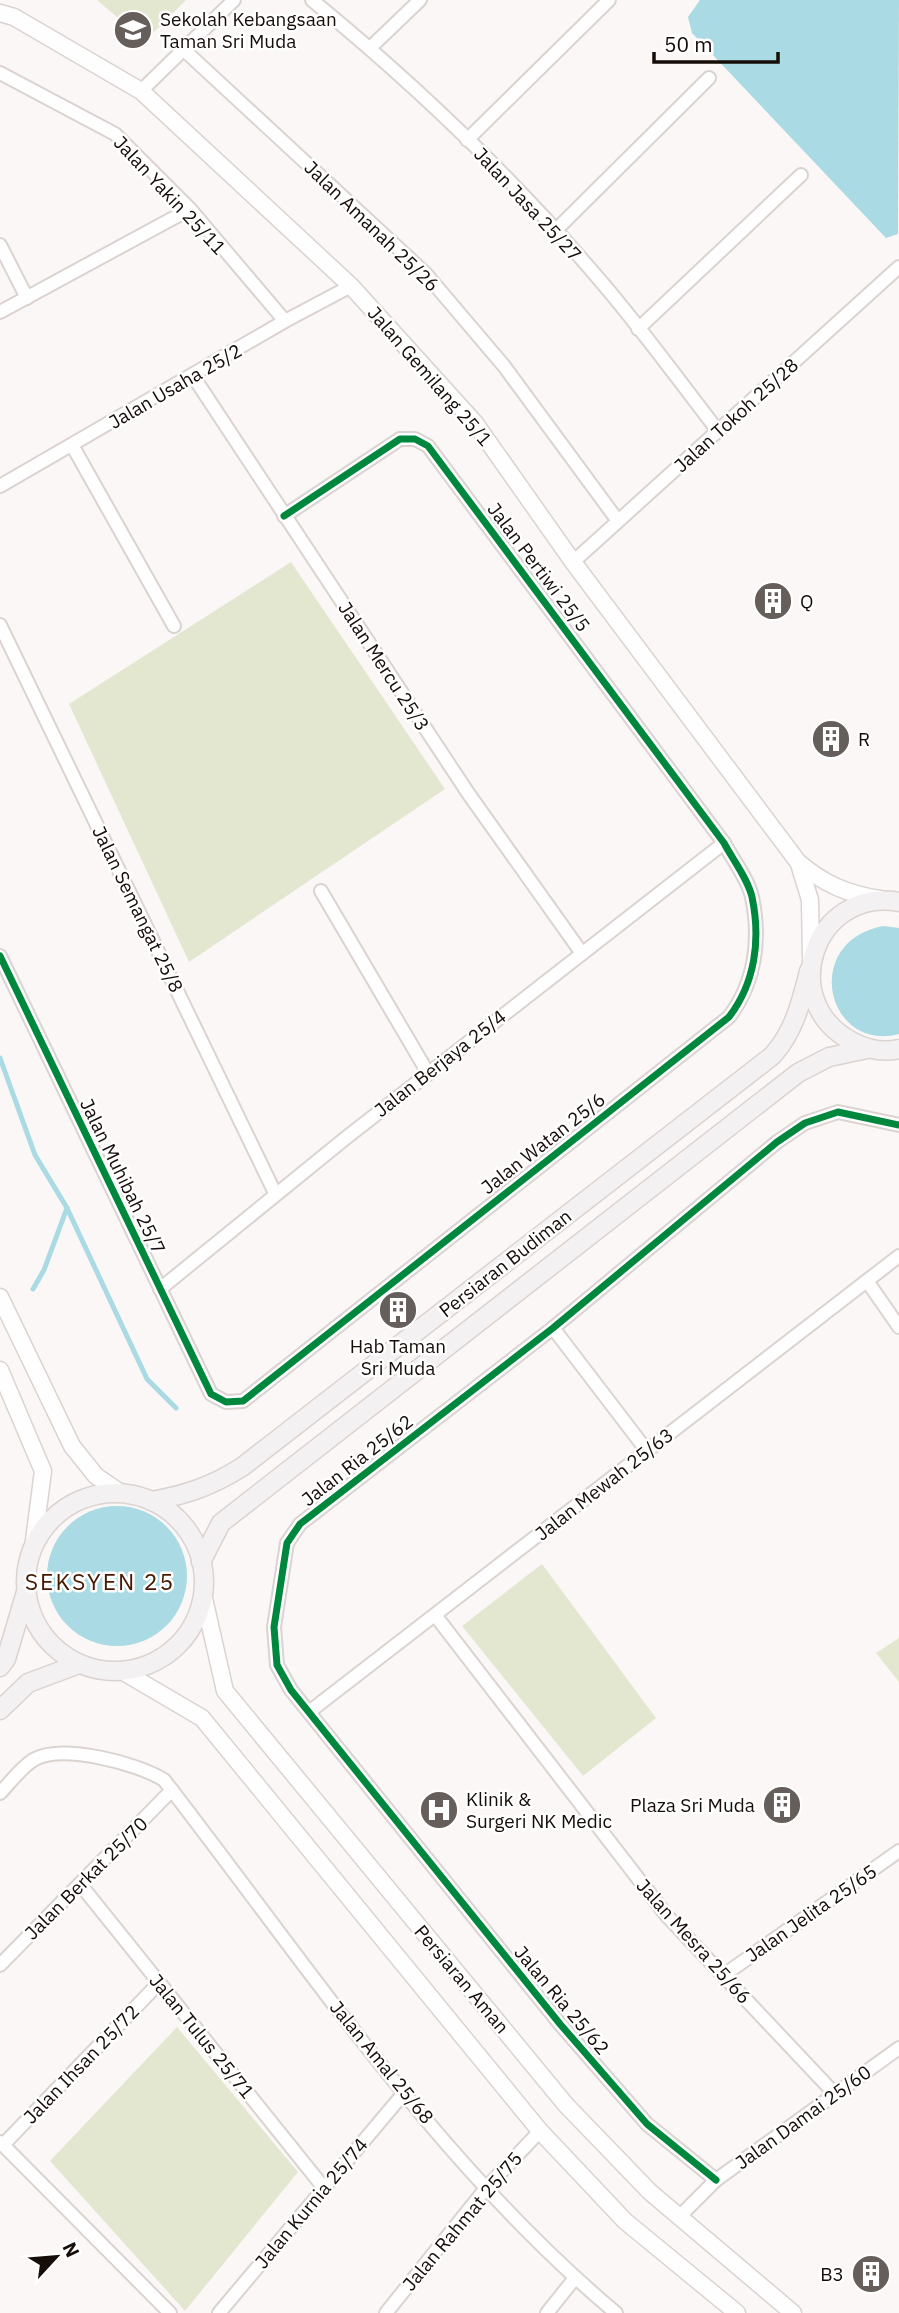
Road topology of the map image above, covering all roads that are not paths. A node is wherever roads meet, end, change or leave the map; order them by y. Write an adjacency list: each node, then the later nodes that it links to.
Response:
1 (234, 0): 7 (street)
2 (312, 0): 6 (street, Jalan Jasa 25/27)
3 (420, 0): 6 (street)
4 (609, 0): 11 (street)
5 (0, 13): 10 (street, Jalan Gemilang 25/1)
6 (370, 48): 11 (street, Jalan Jasa 25/27)
7 (183, 49): 10 (street); 27 (street, Jalan Amanah 25/26)
8 (0, 73): 13 (street, Jalan Yakin 25/11)
9 (709, 78): 14 (street)
10 (141, 91): 17 (street, Jalan Gemilang 25/1)
11 (467, 139): 14 (street, Jalan Jasa 25/27)
12 (801, 175): 21 (street)
13 (190, 209): 18 (street); 20 (street, Jalan Yakin 25/11)
14 (555, 231): 21 (street, Jalan Jasa 25/27)
15 (0, 245): 18 (street)
16 (899, 267): 23 (street, Jalan Tokoh 25/28)
17 (351, 286): 20 (street, Jalan Usaha 25/2); 28 (street, Jalan Gemilang 25/1)
18 (27, 298): 19 (street)
19 (0, 312)
20 (285, 321): 22 (street, Jalan Usaha 25/2)
21 (638, 329): 23 (street, Jalan Jasa 25/27)
22 (193, 376): 24 (street, Jalan Usaha 25/2); 26 (street, Jalan Mercu 25/3)
23 (718, 431): 27 (street, Jalan Tokoh 25/28)
24 (72, 445): 25 (street, Jalan Usaha 25/2); 30 (street)
25 (0, 485)
26 (284, 516): 31 (street, Jalan Pertiwi 25/5); 35 (street, Jalan Mercu 25/3)
27 (618, 521): 28 (street, Jalan Tokoh 25/28)
28 (573, 562): 32 (street, Jalan Gemilang 25/1)
29 (0, 625): 42 (street, Jalan Semangat 25/8)
30 (174, 626)
31 (724, 844): 35 (street, Jalan Berjaya 25/4); 50 (street, Jalan Watan 25/6)
32 (798, 862): 34 (street, Jalan Gemilang 25/1); 37 (street, Jalan Gemilang 25/1)
33 (321, 891): 40 (street)
34 (891, 901): 37 (main road, Persiaran Budiman)
35 (581, 952): 40 (street, Jalan Berjaya 25/4)
36 (0, 956): 45 (street, Jalan Muhibah 25/7)
37 (810, 965): 38 (main road); 53 (main road, Persiaran Budiman)
38 (867, 1049): 39 (main road); 55 (main road, Persiaran Budiman)
39 (896, 1052)
40 (428, 1073): 42 (street, Jalan Berjaya 25/4)
41 (899, 1125): 48 (street, Jalan Ria 25/62)
42 (275, 1193): 45 (street, Jalan Berjaya 25/4)
43 (899, 1256): 44 (street, Jalan Mewah 25/63)
44 (867, 1281): 47 (street); 51 (street, Jalan Mewah 25/63)
45 (160, 1289): 50 (street, Jalan Muhibah 25/7)
46 (0, 1297): 52 (street)
47 (899, 1327)
48 (553, 1328): 51 (street); 63 (street, Jalan Ria 25/62)
49 (0, 1370): 54 (street)
50 (226, 1402)
51 (647, 1451): 58 (street, Jalan Mewah 25/63)
52 (121, 1493): 53 (main road); 54 (main road)
53 (151, 1501): 55 (main road)
54 (33, 1548): 56 (main road)
55 (201, 1562): 57 (main road)
56 (26, 1591): 59 (main road); 60 (main road)
57 (203, 1594): 61 (main road); 79 (street, Persiaran Aman)
58 (435, 1615): 63 (street, Jalan Mewah 25/63); 69 (street, Jalan Mesra 25/66)
59 (79, 1664): 61 (main road); 62 (main road)
60 (0, 1667)
61 (122, 1671): 74 (street, Persiaran Aman)
62 (0, 1710)
63 (309, 1712): 76 (street, Jalan Ria 25/62)
64 (172, 1790): 65 (street, Jalan Amal 25/68); 67 (street, Jalan Berkat 25/70); 72 (street, Jalan Amal 25/68)
65 (0, 1793)
66 (899, 1851): 69 (street, Jalan Jelita 25/65)
67 (80, 1884): 68 (street, Jalan Berkat 25/70); 70 (street, Jalan Tulus 25/71)
68 (0, 1965)
69 (724, 1975): 73 (street, Jalan Mesra 25/66)
70 (159, 1983): 75 (street, Jalan Ihsan 25/72); 78 (street, Jalan Tulus 25/71)
71 (899, 2048): 73 (street, Jalan Damai 25/60)
72 (404, 2093): 77 (street, Jalan Amal 25/68); 78 (street, Jalan Kurnia 25/74)
73 (835, 2094): 76 (street, Jalan Damai 25/60)
74 (540, 2130): 77 (street, Jalan Rahmat 25/75); 86 (street, Persiaran Aman)
75 (2, 2143): 81 (street)
76 (716, 2180): 79 (street, Jalan Damai 25/60)
77 (487, 2187): 80 (street, Jalan Amal 25/68); 83 (street, Jalan Rahmat 25/75)
78 (324, 2188): 82 (street, Jalan Kurnia 25/74)
79 (679, 2217): 87 (street, Persiaran Aman)
80 (575, 2278): 84 (street); 85 (street, Jalan Amal 25/68)
81 (170, 2313)
82 (219, 2313)
83 (386, 2313)
84 (547, 2313)
85 (616, 2313)
86 (737, 2313)
87 (793, 2313)

